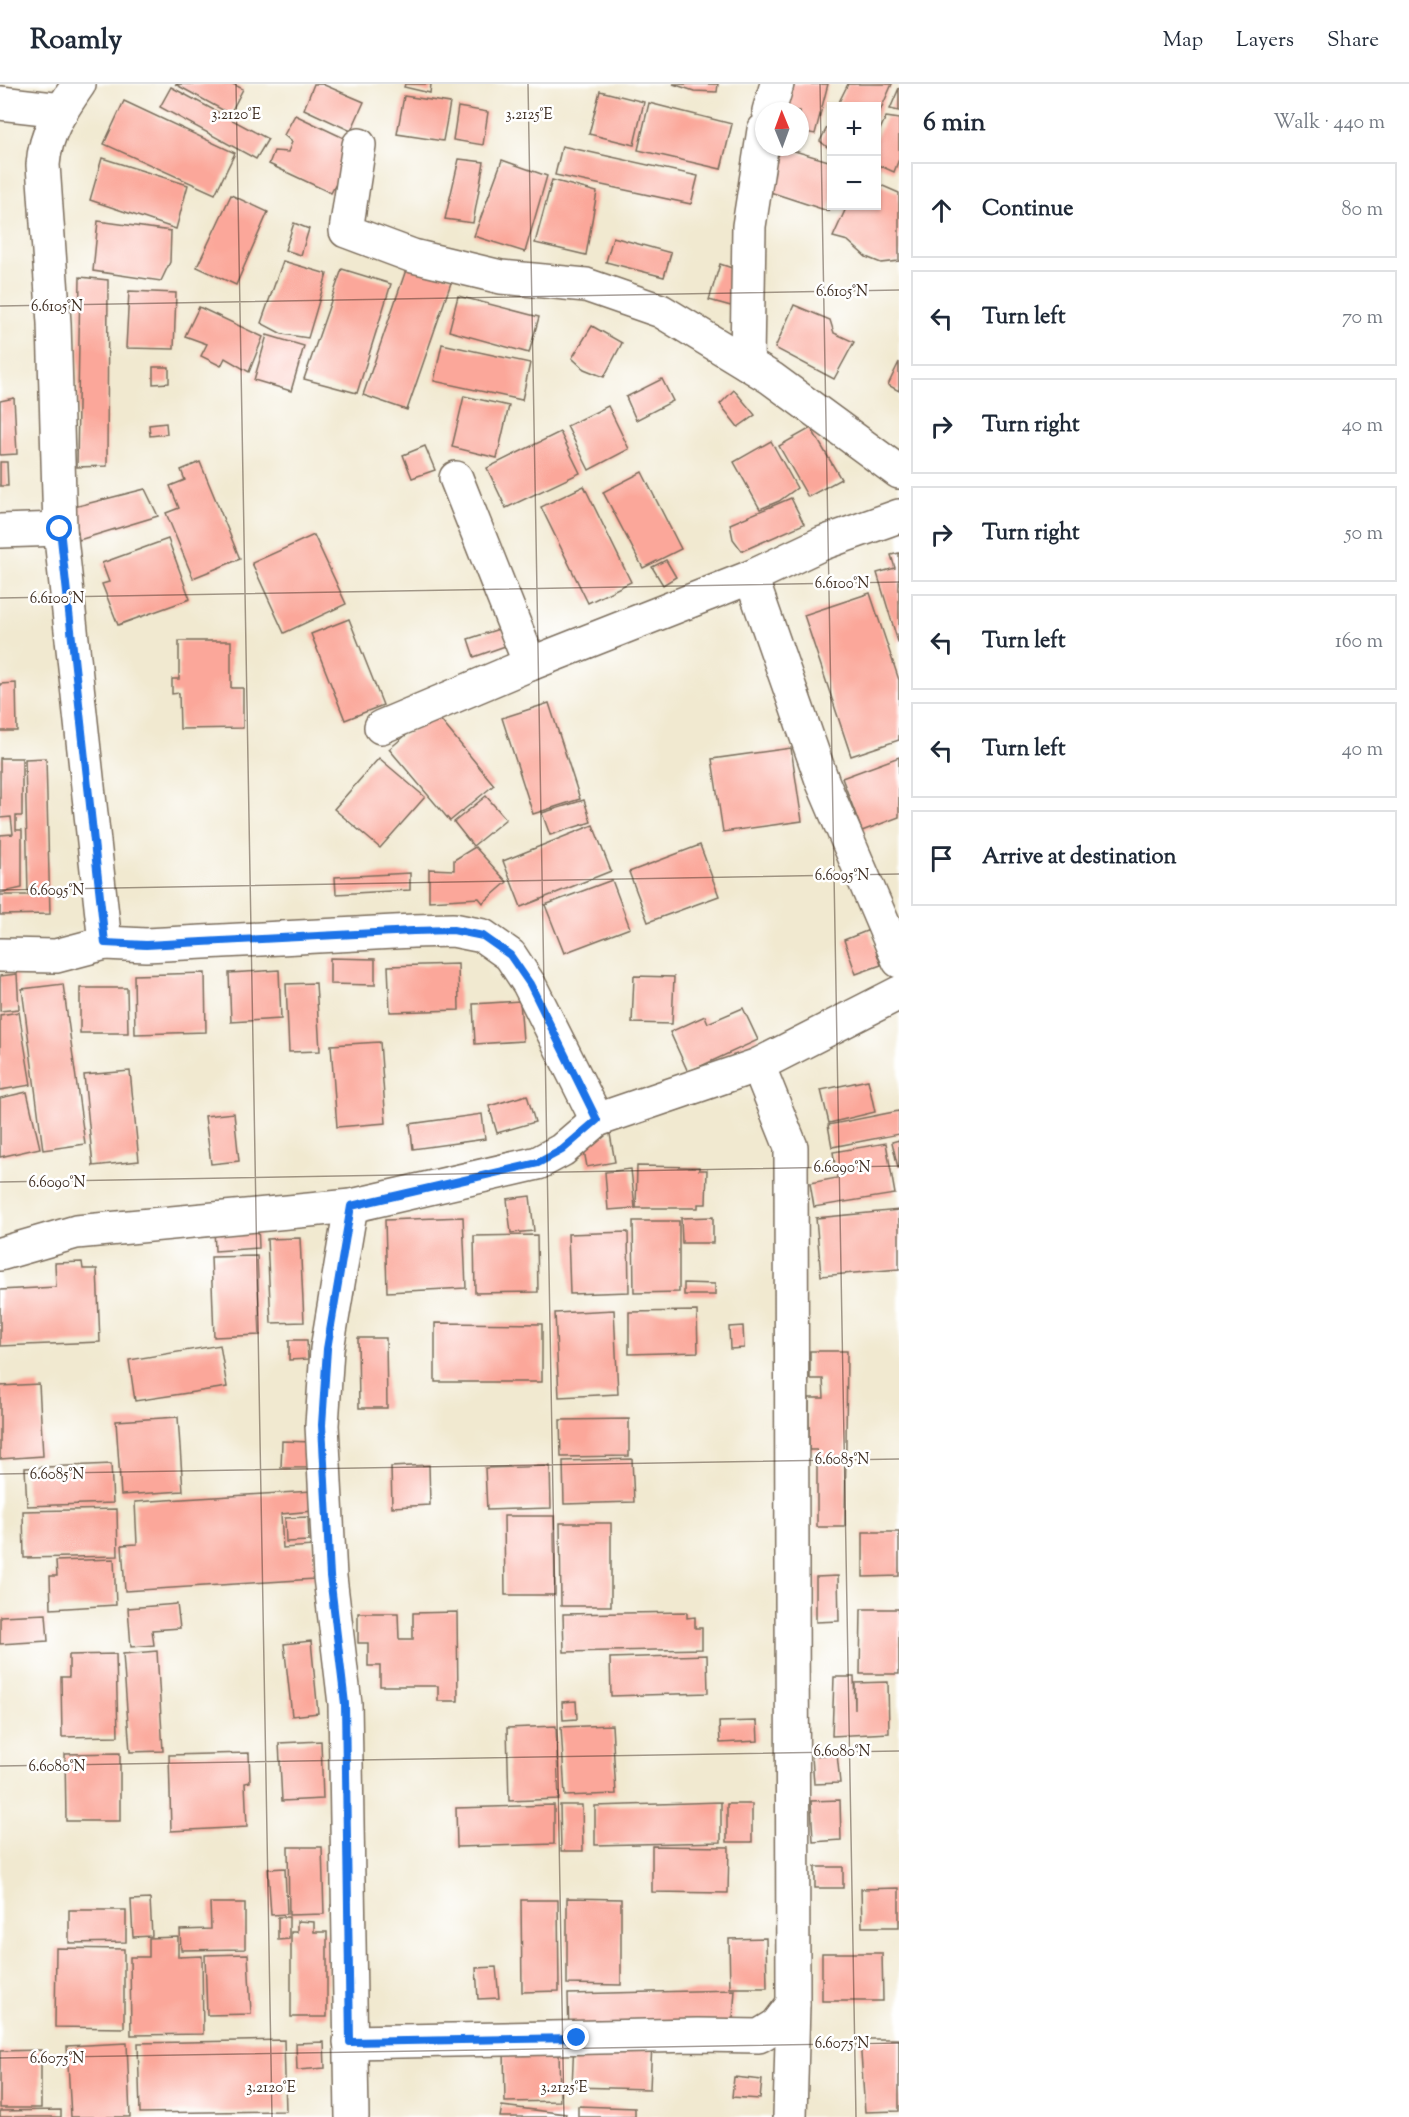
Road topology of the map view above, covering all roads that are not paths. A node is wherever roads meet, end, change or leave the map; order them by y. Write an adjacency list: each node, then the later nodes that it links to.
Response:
1 (777, 84): 3 (street)
2 (70, 97): 4 (street); 11 (street)
3 (772, 102)
4 (0, 103)
5 (359, 145): 7 (street)
6 (760, 156): 7 (street)
7 (747, 363): 8 (street)
8 (899, 472)
9 (456, 478): 14 (street)
10 (899, 516): 13 (street)
11 (60, 529): 12 (street); 16 (street)
12 (0, 531)
13 (751, 577): 14 (street); 18 (street)
14 (530, 664): 15 (street)
15 (381, 727)
16 (105, 943): 17 (street); 21 (street)
17 (0, 955)
18 (899, 961)
19 (899, 993): 20 (street)
20 (758, 1065): 21 (street); 24 (street)
21 (597, 1120): 22 (street)
22 (351, 1206): 23 (street); 25 (street)
23 (0, 1254)
24 (793, 2004): 25 (street); 27 (street)
25 (350, 2042): 26 (street)
26 (352, 2117)
27 (790, 2117)

